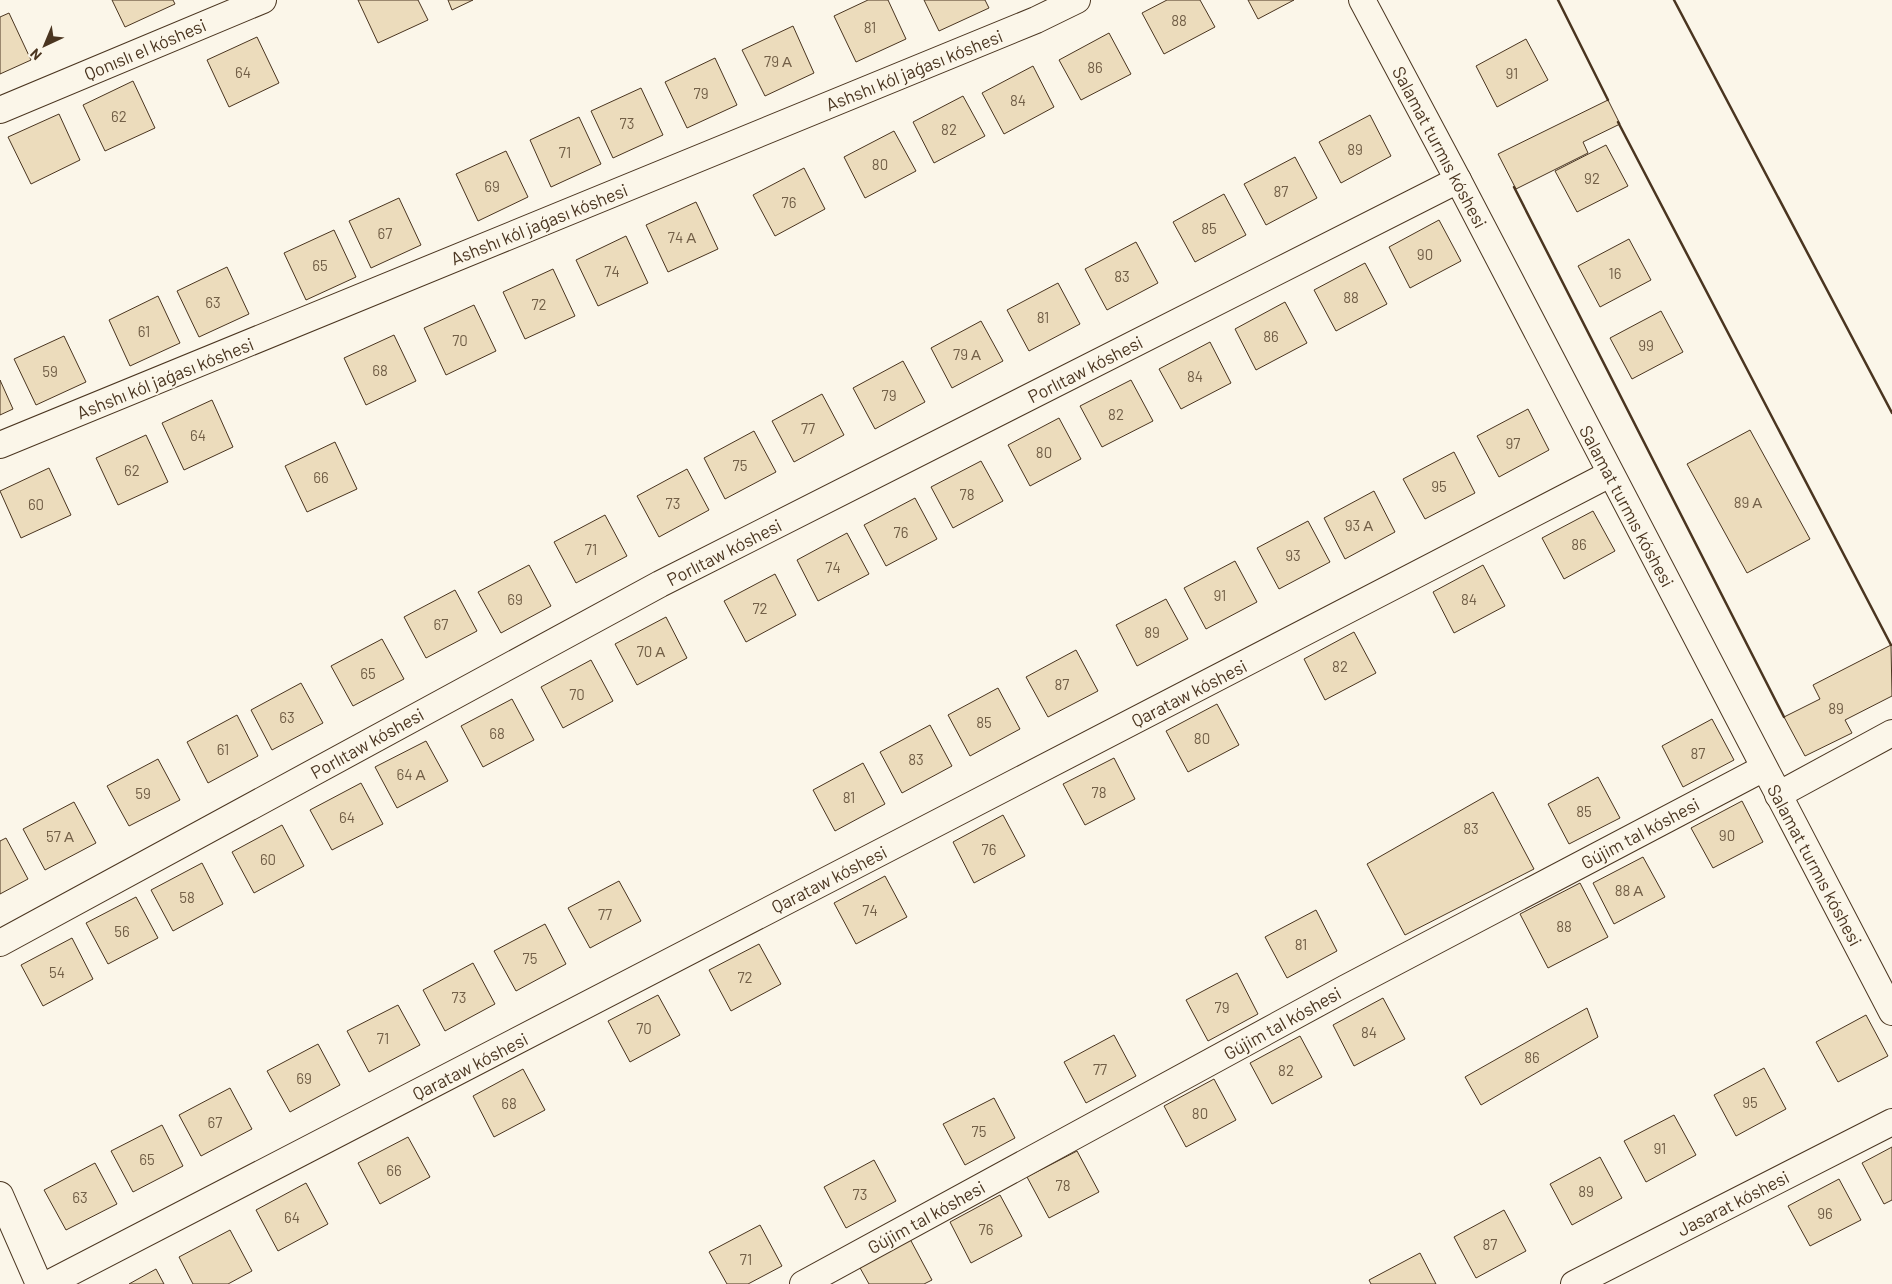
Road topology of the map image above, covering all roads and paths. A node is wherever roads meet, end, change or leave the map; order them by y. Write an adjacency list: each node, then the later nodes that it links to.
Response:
1 (263, 0): 4 (street, Qonıslı el kóshesi)
2 (1077, 0): 6 (street, Ashshı kól jaǵası kóshesi)
3 (1362, 0): 5 (street, Salamat turmıs kóshesi)
4 (0, 110)
5 (1458, 180): 7 (street, Salamat turmıs kóshesi); 11 (street, Porlıtaw kóshesi)
6 (0, 446)
7 (1610, 474): 9 (street, Salamat turmıs kóshesi); 16 (street, Qarataw kóshesi)
8 (1892, 733): 10 (street)
9 (1764, 768): 10 (street, Salamat turmıs kóshesi); 17 (street, Gújim tal kóshesi)
10 (1778, 795): 12 (street, Salamat turmıs kóshesi)
11 (0, 943)
12 (1892, 1012)
13 (1892, 1122): 18 (street, Jasarat kóshesi)
14 (0, 1196): 15 (street)
15 (39, 1284)
16 (48, 1284)
17 (803, 1284)
18 (1574, 1284)

